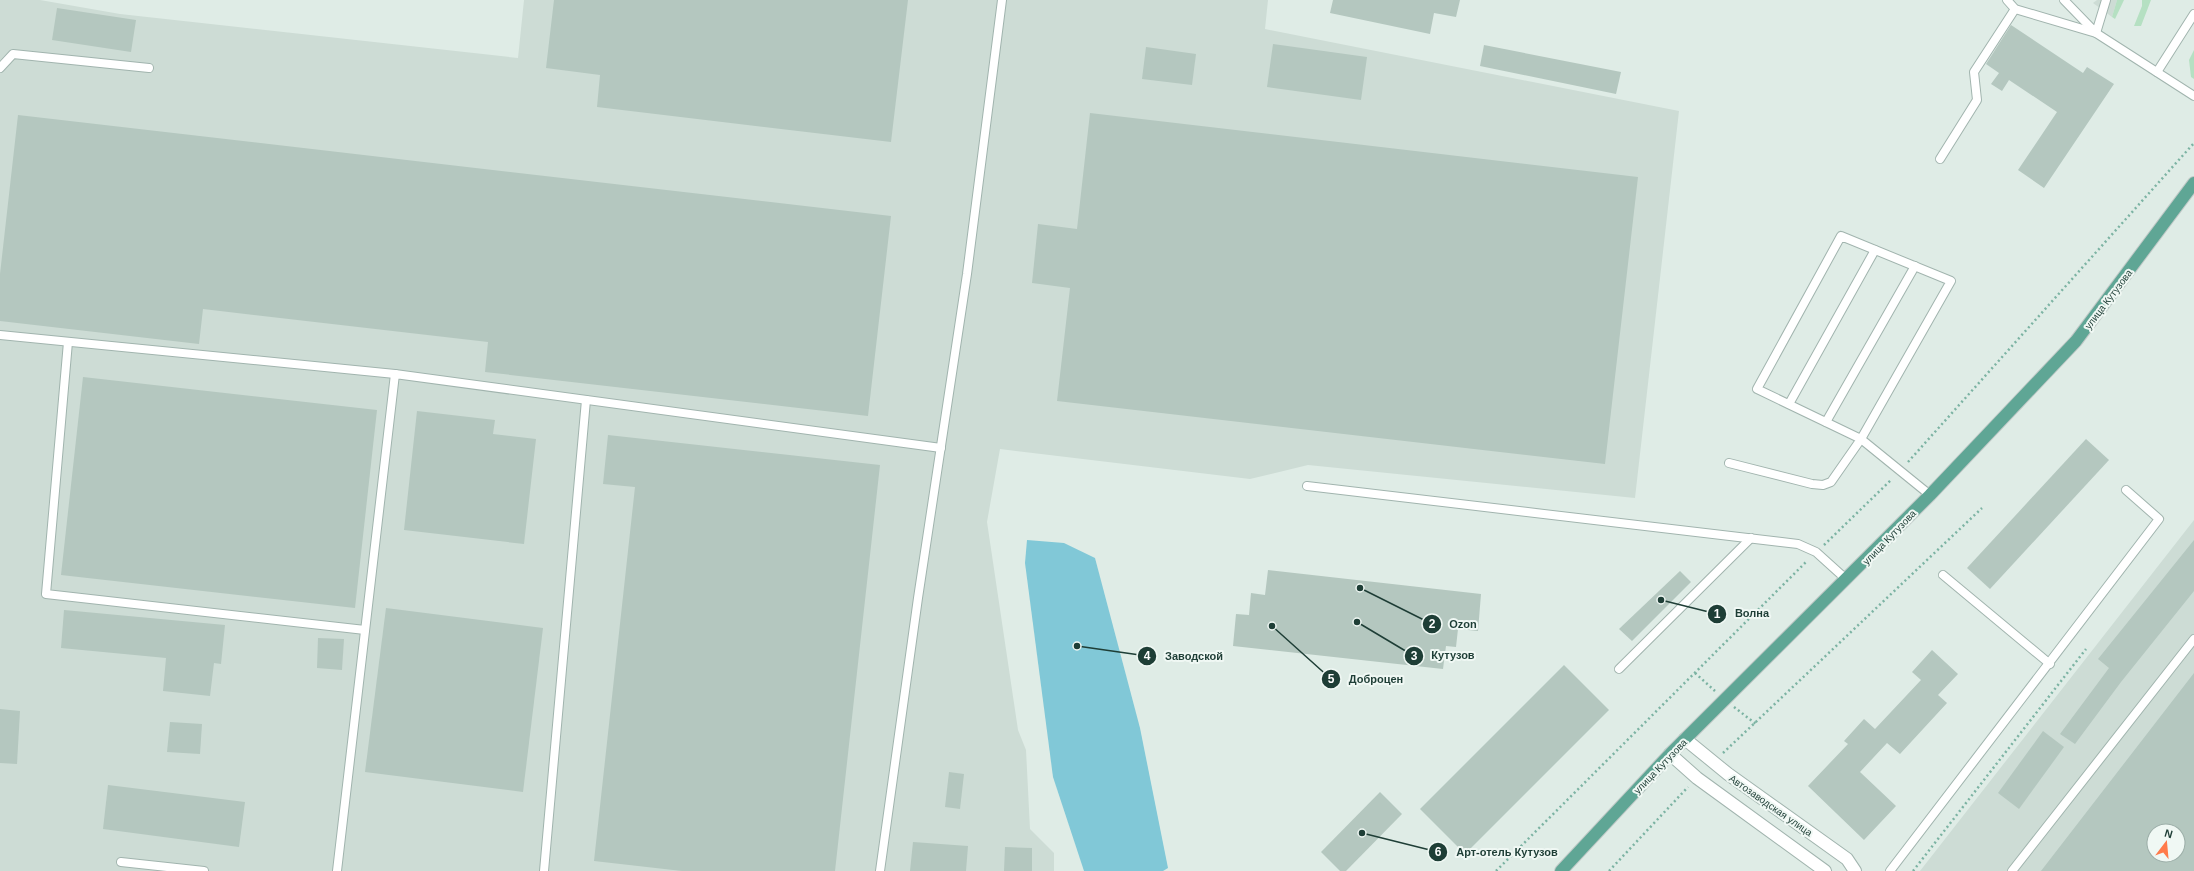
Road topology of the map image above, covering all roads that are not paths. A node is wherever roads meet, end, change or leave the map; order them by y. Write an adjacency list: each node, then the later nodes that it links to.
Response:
1 (1002, 0): 23 (lane)
2 (2007, 0): 5 (lane)
3 (2064, 0): 7 (lane)
4 (2106, 0): 7 (lane)
5 (2015, 9): 7 (lane); 12 (lane)
6 (2194, 14): 10 (lane)
7 (2096, 33): 10 (lane)
8 (0, 68): 9 (lane)
9 (149, 68)
10 (2156, 72): 11 (lane)
11 (2194, 96)
12 (1940, 159)
13 (2194, 183): 27 (main road, улица Кутузова)
14 (1875, 250): 15 (lane); 20 (lane); 20 (lane)
15 (1915, 266): 21 (lane); 22 (lane)
16 (0, 335): 17 (lane)
17 (68, 342): 18 (lane); 31 (lane)
18 (395, 374): 19 (lane); 31 (lane)
19 (586, 400): 23 (lane); 40 (lane)
20 (1789, 404): 21 (lane)
21 (1826, 422): 22 (lane)
22 (1861, 439): 24 (lane); 27 (lane)
23 (941, 448): 41 (lane)
24 (1729, 462)
25 (1307, 486): 28 (lane)
26 (2126, 490): 33 (lane)
27 (1930, 495): 30 (main road, улица Кутузова)
28 (1752, 538): 30 (lane); 34 (lane)
29 (1943, 575): 33 (lane)
30 (1847, 580): 35 (main road, улица Кутузова)
31 (365, 630): 39 (lane)
32 (2194, 639): 46 (lane)
33 (2050, 664): 45 (lane)
34 (1619, 669)
35 (1685, 739): 36 (main road, улица Кутузова); 44 (street, Автозаводская улица)
36 (1670, 754): 42 (main road, улица Кутузова); 43 (street, Автозаводская улица)
37 (121, 862): 38 (lane)
38 (204, 871)
39 (337, 871)
40 (544, 871)
41 (880, 871)
42 (1561, 871)
43 (1825, 871)
44 (1855, 871)
45 (1890, 871)
46 (2012, 871)

